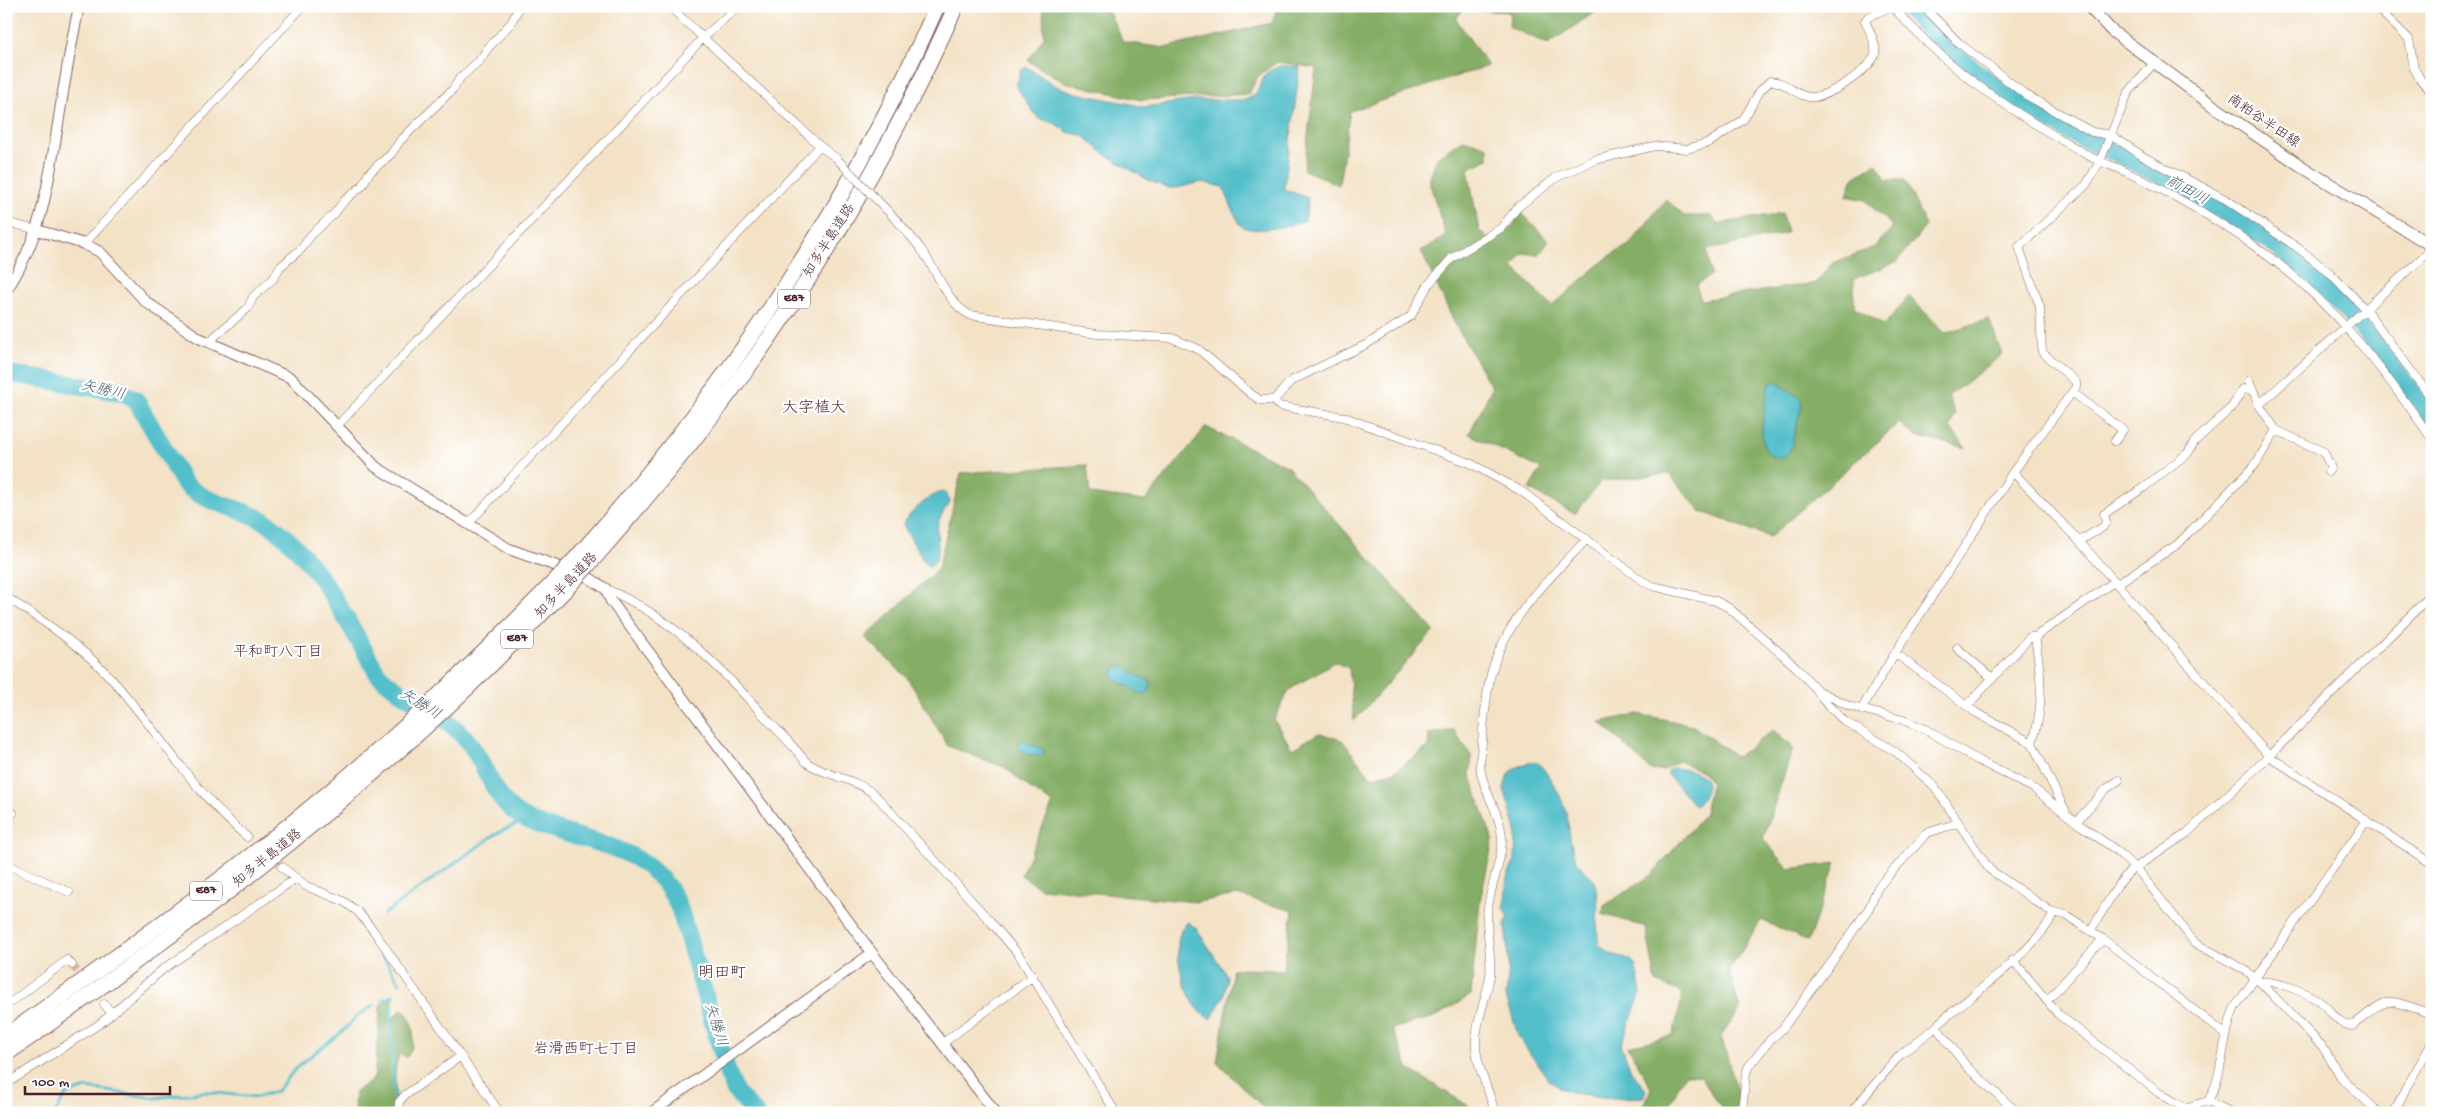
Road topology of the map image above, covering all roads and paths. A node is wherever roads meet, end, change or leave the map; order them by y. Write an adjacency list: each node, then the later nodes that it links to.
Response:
1 (79, 6): 19 (street)
2 (303, 6): 20 (street)
3 (520, 6): 25 (street)
4 (669, 6): 12 (street)
5 (738, 6): 12 (street)
6 (937, 6): 41 (highway, 知多半島道路 / E87)
7 (956, 6): 41 (highway, 知多半島道路 / E87)
8 (1892, 6): 17 (street); 28 (street)
9 (1923, 6): 15 (street)
10 (2088, 6): 13 (main road, 南粕谷半田線)
11 (2375, 6): 14 (street)
12 (702, 38): 16 (street); 30 (street)
13 (2153, 64): 15 (street); 21 (main road, 南粕谷半田線)
14 (2432, 93)
15 (2111, 135): 17 (street); 23 (street)
16 (820, 146): 28 (street, bridge); 36 (street)
17 (2100, 161): 24 (street); 26 (street)
18 (6, 222): 19 (street)
19 (37, 230): 20 (street); 22 (street)
20 (84, 244): 25 (street)
21 (2432, 248): 23 (street)
22 (6, 291)
23 (2364, 312): 24 (street); 27 (street)
24 (2347, 327): 29 (street); 32 (street)
25 (211, 344): 30 (street)
26 (2072, 392): 33 (street); 34 (street)
27 (2432, 399)
28 (1274, 400): 37 (street)
29 (2259, 405): 31 (street); 38 (street)
30 (337, 426): 36 (street)
31 (2276, 430): 35 (street); 42 (street)
32 (2432, 439)
33 (2115, 441)
34 (2013, 472): 38 (street); 48 (street)
35 (2328, 472)
36 (468, 524): 43 (street)
37 (1587, 539): 50 (street); 100 (street)
38 (2079, 541): 42 (street)
39 (2432, 554): 40 (street)
40 (2432, 559)
41 (583, 560): 53 (highway, 知多半島道路 / E87, bridge)
42 (2116, 582): 46 (street); 55 (street)
43 (606, 589): 73 (street); 77 (street)
44 (2432, 594): 55 (street)
45 (6, 596): 63 (street)
46 (2035, 637): 49 (street); 54 (street)
47 (1957, 648): 49 (street)
48 (1895, 653): 51 (street); 52 (street)
49 (1992, 678): 51 (street)
50 (1817, 690): 52 (street); 62 (street)
51 (1967, 706): 54 (street)
52 (1861, 710): 58 (street)
53 (402, 738): 75 (highway, 知多半島道路 / E87); 86 (highway, 知多半島道路 / E87)
54 (2032, 743): 58 (street)
55 (2269, 756): 59 (street); 67 (street)
56 (2119, 780): 61 (street)
57 (6, 807): 60 (street)
58 (2069, 816): 61 (street)
59 (2366, 820): 65 (street); 78 (street)
60 (6, 821)
61 (2076, 822): 67 (street)
62 (1958, 823): 70 (street); 101 (street)
63 (247, 837)
64 (6, 864): 69 (street)
65 (2432, 864)
66 (282, 867): 68 (street)
67 (2136, 868): 71 (street); 78 (street)
68 (295, 879): 82 (street); 90 (street)
69 (69, 892)
70 (2055, 912): 71 (street); 74 (street)
71 (2090, 930): 72 (street)
72 (2104, 939): 79 (street); 85 (street)
73 (872, 953): 87 (street); 97 (street)
74 (2013, 960): 79 (street); 84 (street)
75 (138, 961): 89 (highway, 知多半島道路 / E87); 91 (highway)
76 (72, 965): 81 (street)
77 (1033, 976): 87 (street); 99 (street)
78 (2257, 980): 83 (street); 85 (street); 105 (street)
79 (2047, 1001): 94 (street)
80 (104, 1004): 82 (street)
81 (6, 1006)
82 (112, 1014): 92 (street)
83 (2432, 1014)
84 (1936, 1027): 102 (street); 103 (street)
85 (2225, 1034): 93 (street)
86 (6, 1036)
87 (943, 1043): 98 (street)
88 (2432, 1043): 106 (street)
89 (6, 1054)
90 (461, 1056): 95 (street); 96 (street)
91 (6, 1064)
92 (6, 1084)
93 (2208, 1101): 94 (street); 104 (street)
94 (2184, 1110)
95 (398, 1113)
96 (500, 1113)
97 (651, 1113)
98 (996, 1113)
99 (1116, 1113)
100 (1495, 1113)
101 (1742, 1113)
102 (1850, 1113)
103 (2018, 1113)
104 (2233, 1113)
105 (2379, 1113)
106 (2394, 1113)

